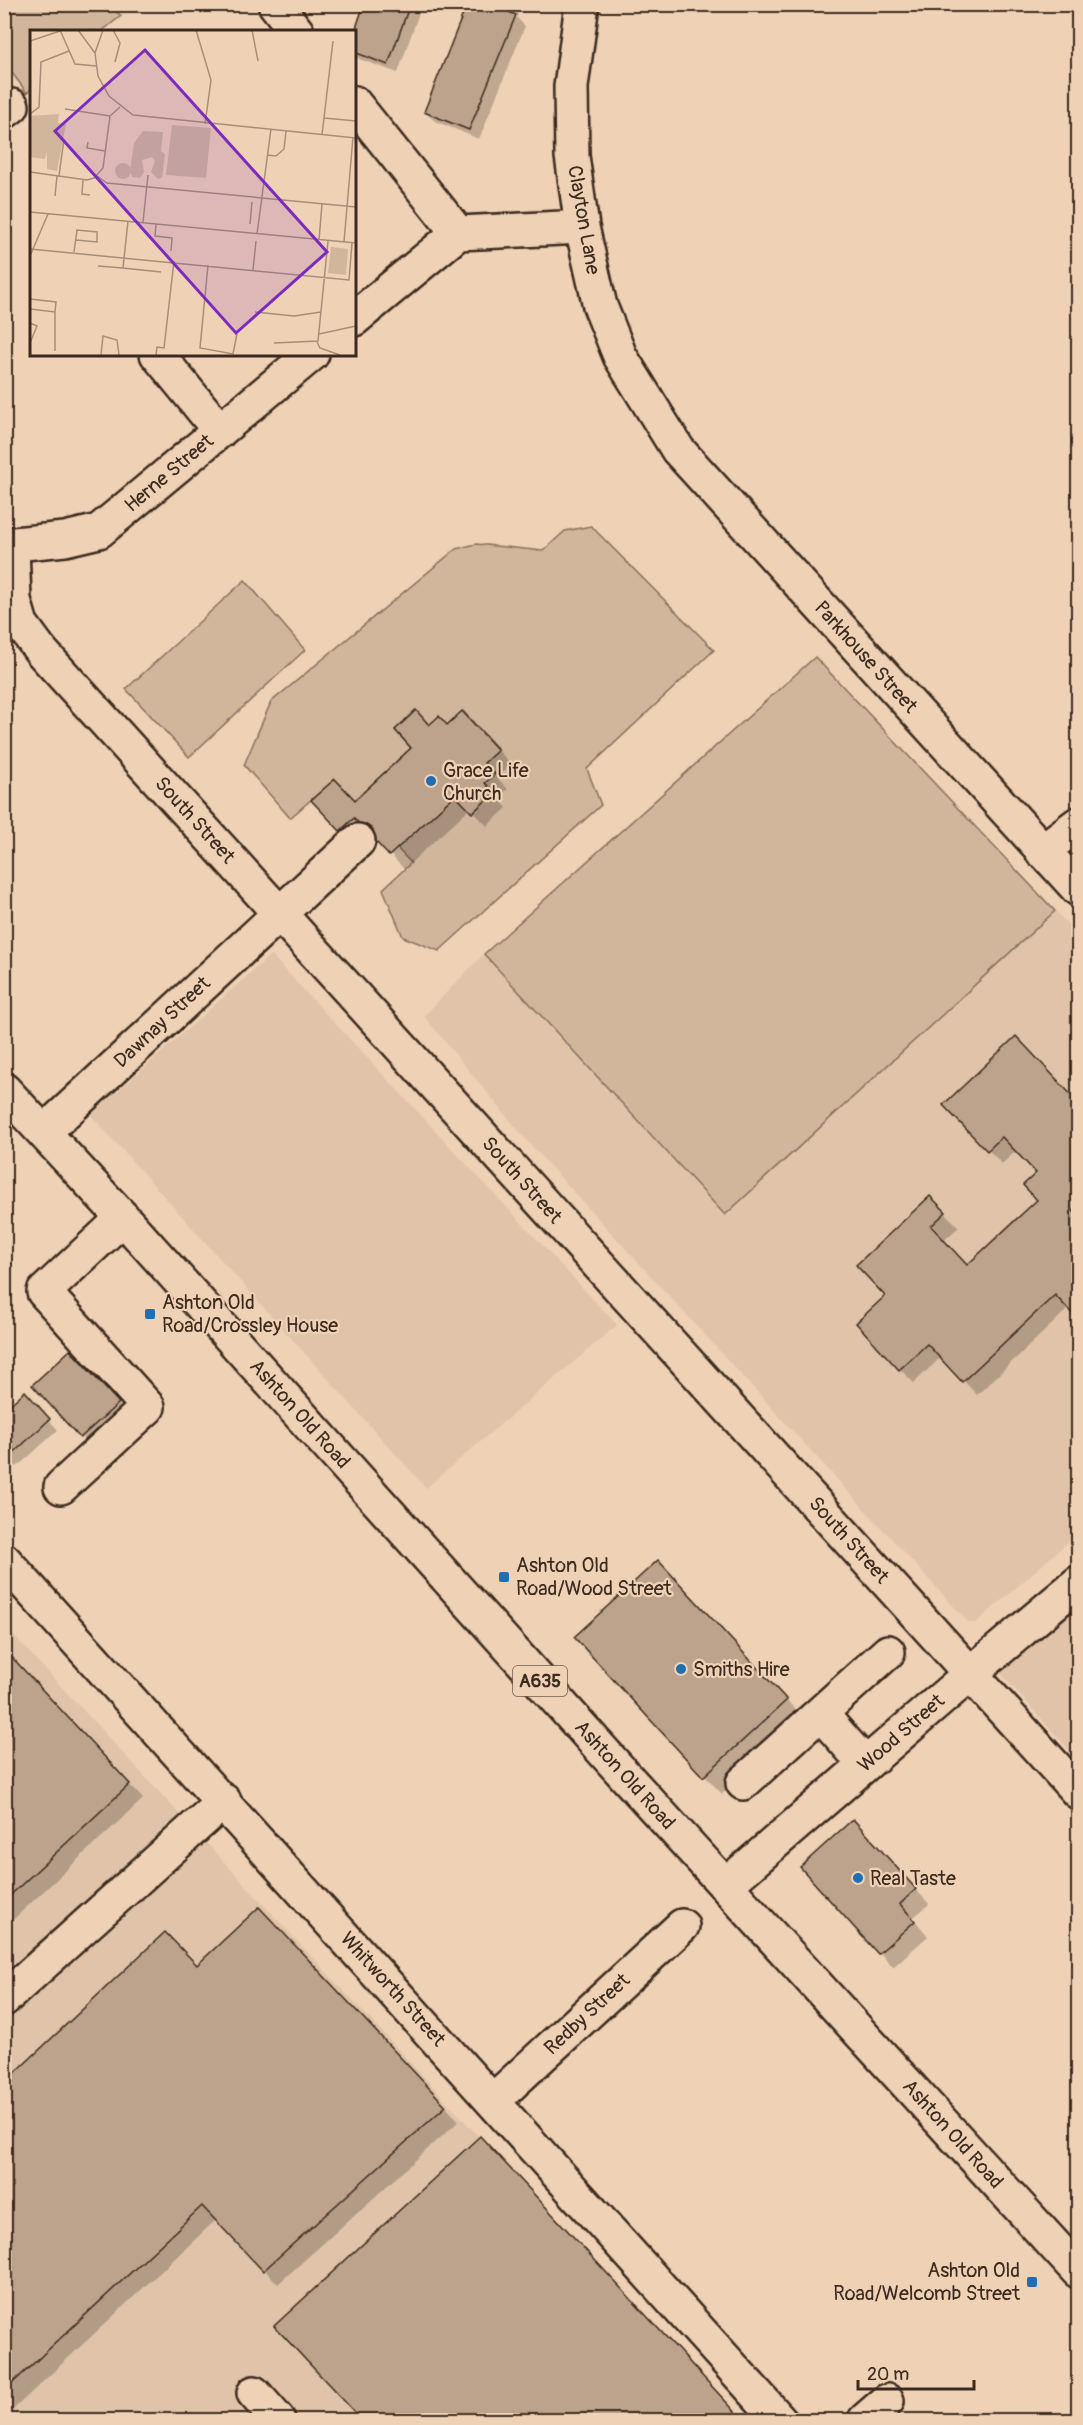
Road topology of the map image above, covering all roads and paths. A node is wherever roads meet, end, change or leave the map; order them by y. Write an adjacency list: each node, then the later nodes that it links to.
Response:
1 (275, 4): 3 (main road)
2 (582, 4): 5 (main road, Clayton Lane)
3 (295, 30)
4 (356, 106): 6 (main road)
5 (582, 227): 6 (main road); 10 (main road, Clayton Lane)
6 (458, 233): 7 (main road)
7 (356, 317)
8 (159, 356): 11 (main road)
9 (310, 356): 11 (main road, Herne Street)
10 (660, 422): 15 (main road, Parkhouse Street)
11 (220, 431): 12 (main road, Herne Street)
12 (8, 546): 17 (main road, South Street)
13 (1078, 824): 15 (main road)
14 (358, 841): 17 (main road, Dawnay Street)
15 (1042, 851): 16 (main road, Parkhouse Street)
16 (1078, 889)
17 (280, 912): 19 (main road, Dawnay Street); 25 (main road, South Street)
18 (4, 1090): 19 (main road, Ashton Old Road / A635)
19 (44, 1132): 20 (main road, Ashton Old Road / A635)
20 (123, 1218): 21 (main road); 31 (main road, Ashton Old Road / A635)
21 (62, 1487)
22 (9, 1572): 30 (main road, Whitworth Street)
23 (1078, 1583): 25 (main road, Wood Street)
24 (888, 1652): 26 (main road)
25 (970, 1674): 27 (main road, Wood Street); 29 (main road, South Street)
26 (821, 1714): 27 (main road); 28 (main road)
27 (865, 1764): 31 (main road, Wood Street)
28 (743, 1783)
29 (1078, 1792)
30 (224, 1801): 33 (main road); 34 (main road, Whitworth Street)
31 (726, 1885): 35 (main road, Ashton Old Road / A635)
32 (682, 1926): 34 (main road, Redby Street)
33 (4, 1999)
34 (493, 2101): 38 (main road, Whitworth Street)
35 (1078, 2271)
36 (254, 2393): 37 (main road)
37 (279, 2421)
38 (780, 2421)

